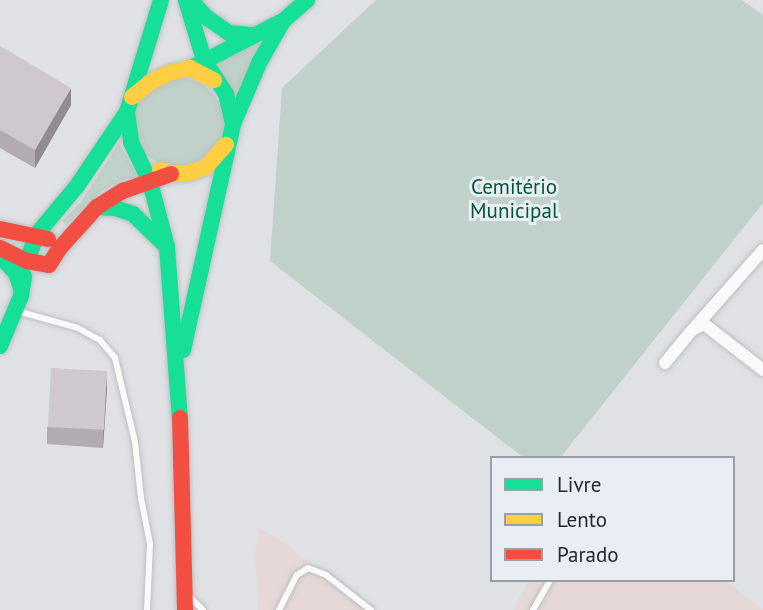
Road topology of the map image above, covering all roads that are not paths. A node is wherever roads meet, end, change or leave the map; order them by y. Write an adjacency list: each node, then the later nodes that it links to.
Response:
1 (161, 0): 8 (main road)
2 (186, 0): 7 (main road)
3 (191, 0): 6 (main road)
4 (307, 0): 5 (main road)
5 (283, 21): 6 (main road); 9 (main road)
6 (254, 35): 7 (main road)
7 (197, 64): 8 (main road); 9 (main road)
8 (130, 104): 10 (main road); 16 (main road)
9 (233, 124): 11 (main road)
10 (131, 142): 12 (main road); 13 (main road)
11 (229, 142): 12 (main road); 29 (main road)
12 (171, 174): 13 (main road)
13 (150, 183): 14 (main road); 17 (main road)
14 (97, 207): 17 (main road); 19 (main road)
15 (0, 229): 16 (main road)
16 (37, 234): 19 (main road); 22 (main road)
17 (167, 247): 29 (main road)
18 (0, 248): 22 (main road)
19 (60, 248): 23 (main road)
20 (763, 250): 25 (street)
21 (0, 256): 24 (main road)
22 (27, 261): 23 (main road); 24 (main road)
23 (49, 265): 24 (main road)
24 (19, 298): 26 (main road); 32 (lane)
25 (695, 328): 27 (street); 28 (street)
26 (0, 345)
27 (664, 363)
28 (763, 370)
29 (179, 371): 31 (main road)
30 (549, 582): 37 (lane)
31 (184, 592): 33 (main road); 34 (lane)
32 (147, 610)
33 (185, 610)
34 (203, 610)
35 (279, 610): 36 (lane)
36 (371, 610)
37 (533, 610)

